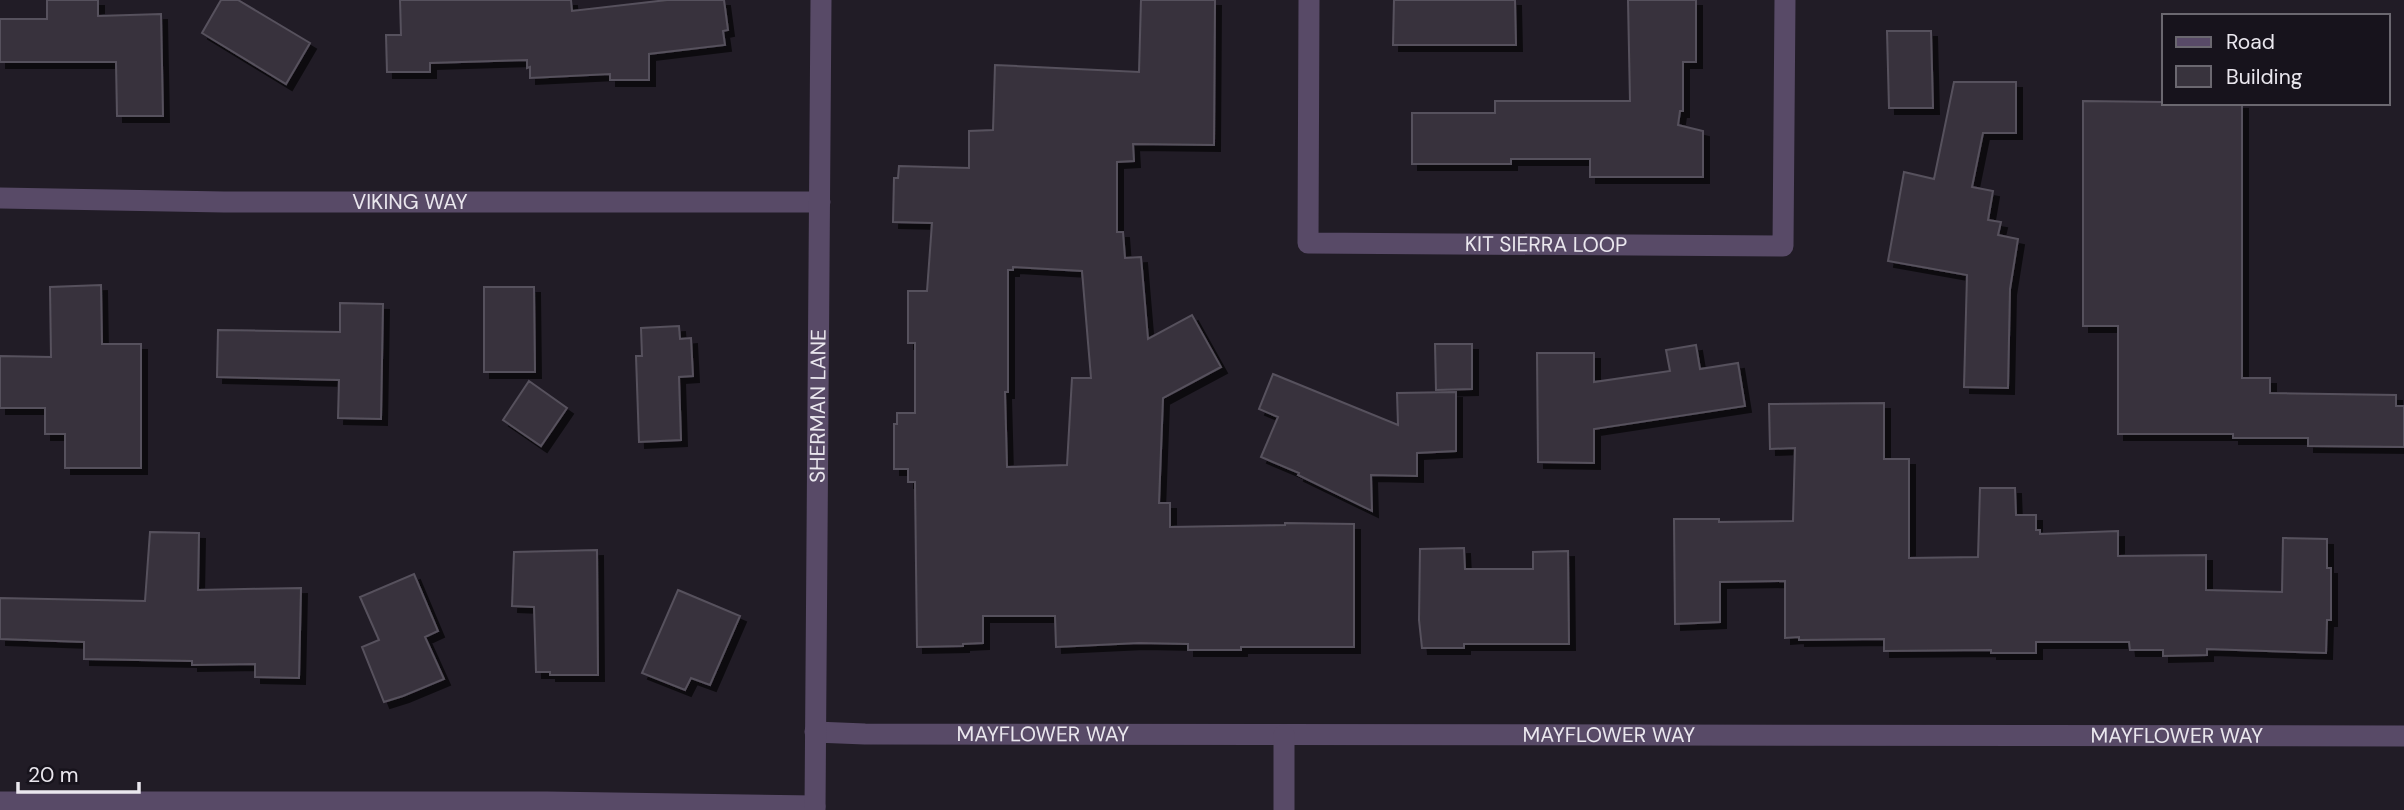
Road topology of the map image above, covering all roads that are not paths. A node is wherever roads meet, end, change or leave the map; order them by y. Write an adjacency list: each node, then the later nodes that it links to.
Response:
1 (821, 0): 5 (street, SHERMAN LANE)
2 (1309, 0): 3 (street, KIT SIERRA LOOP)
3 (1785, 0)
4 (0, 198): 5 (street, VIKING WAY)
5 (820, 202): 6 (street, SHERMAN LANE)
6 (815, 732): 7 (street, MAYFLOWER WAY); 10 (street, SHERMAN LANE)
7 (1284, 735): 8 (street, MAYFLOWER WAY); 11 (street)
8 (2404, 736)
9 (0, 802): 10 (street)
10 (815, 808)
11 (1283, 810)

